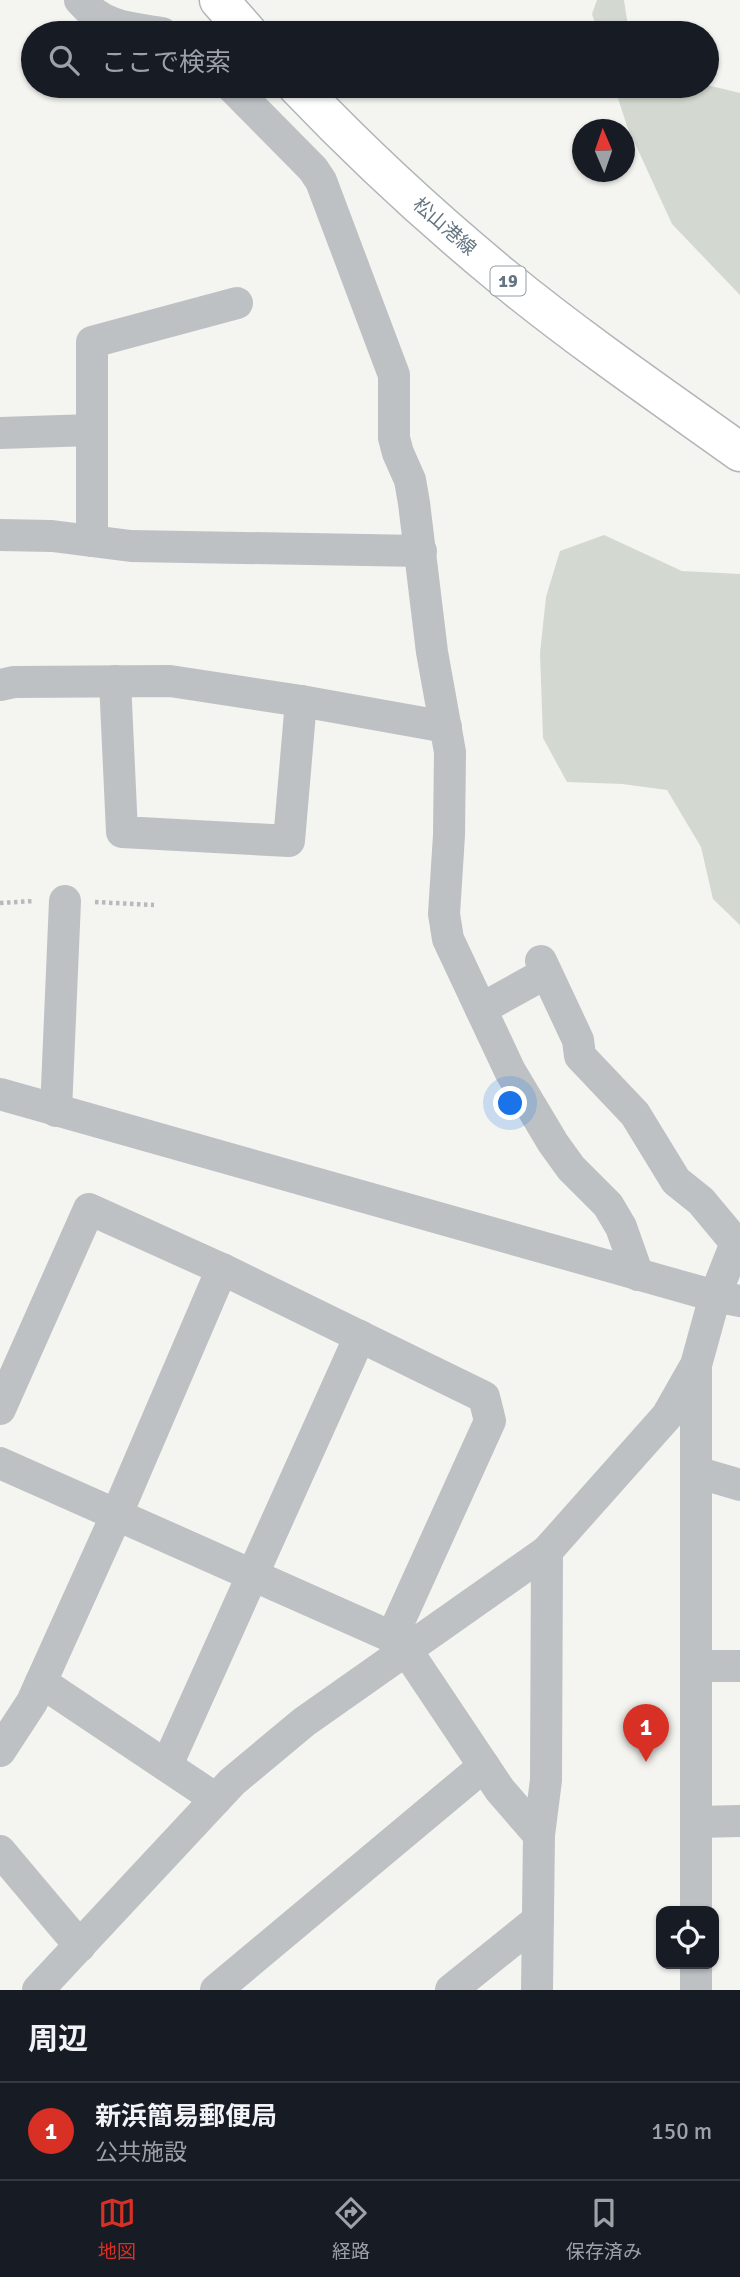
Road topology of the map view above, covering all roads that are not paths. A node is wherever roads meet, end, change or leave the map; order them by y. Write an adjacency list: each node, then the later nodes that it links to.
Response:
1 (80, 0): 3 (street)
2 (219, 0): 4 (main road)
3 (106, 21)
4 (237, 21)
5 (243, 98): 13 (street)
6 (308, 98): 10 (main road, 松山港線 / 19)
7 (237, 303): 8 (street)
8 (92, 430): 9 (street); 12 (street)
9 (0, 433)
10 (740, 452)
11 (0, 535): 12 (street)
12 (92, 541): 13 (street)
13 (421, 551): 17 (street)
14 (115, 681): 15 (street); 16 (street); 16 (street)
15 (0, 685)
16 (301, 701): 17 (street)
17 (446, 727): 19 (street)
18 (65, 901): 21 (street)
19 (481, 1009): 22 (street); 24 (street)
20 (0, 1094): 21 (street)
21 (56, 1111): 24 (street)
22 (738, 1242): 25 (street)
23 (222, 1269): 26 (street); 28 (street); 32 (street)
24 (638, 1275): 25 (street)
25 (728, 1298): 27 (street)
26 (360, 1336): 34 (street); 35 (street)
27 (696, 1365): 30 (street); 33 (street)
28 (0, 1409)
29 (0, 1463): 32 (street)
30 (696, 1472): 31 (street); 36 (street)
31 (740, 1485)
32 (116, 1516): 34 (street); 38 (street)
33 (547, 1551): 35 (street); 45 (street)
34 (253, 1575): 35 (street); 40 (street)
35 (400, 1644): 41 (street); 42 (street)
36 (696, 1666): 37 (street); 44 (street)
37 (740, 1667)
38 (41, 1682): 39 (street); 40 (street)
39 (0, 1751)
40 (167, 1765): 42 (street)
41 (484, 1766): 45 (street); 52 (street)
42 (216, 1799): 49 (street)
43 (740, 1821): 44 (street)
44 (696, 1822): 47 (street)
45 (538, 1835): 48 (street)
46 (0, 1851): 49 (street)
47 (696, 1906)
48 (538, 1920): 53 (street); 54 (street)
49 (80, 1946): 51 (street)
50 (696, 1969): 55 (street)
51 (38, 1990)
52 (216, 1990)
53 (451, 1990)
54 (537, 1990)
55 (696, 1990)

